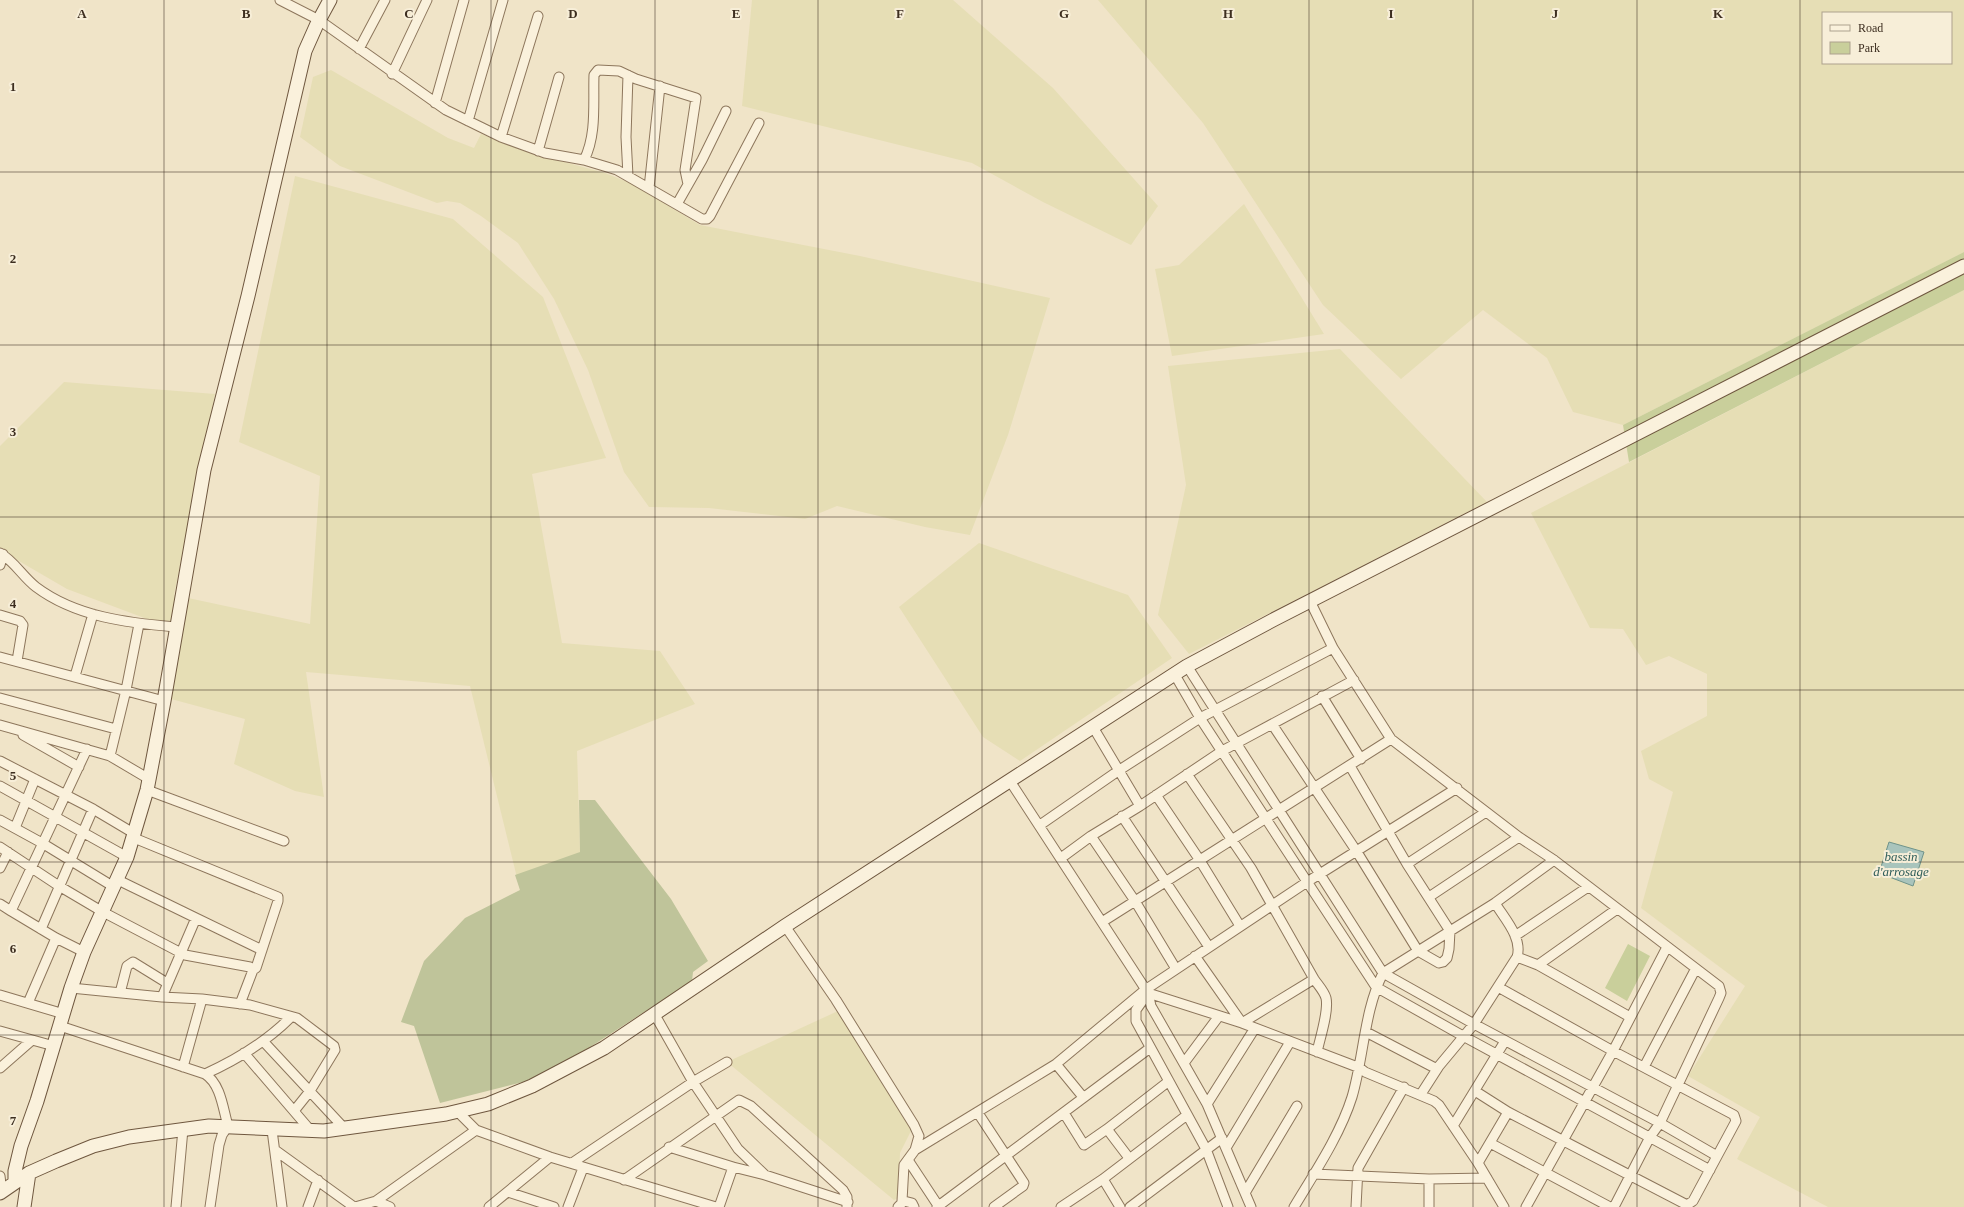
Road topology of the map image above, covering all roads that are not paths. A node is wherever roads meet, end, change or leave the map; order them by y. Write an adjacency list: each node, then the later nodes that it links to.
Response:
1 (330, 0): 8 (main road)
2 (385, 0): 9 (street)
3 (427, 0): 10 (street)
4 (464, 0): 14 (street)
5 (503, 0): 16 (street)
6 (286, 1): 8 (street)
7 (538, 16): 18 (street)
8 (319, 20): 9 (street); 32 (main road)
9 (359, 49): 10 (street)
10 (392, 74): 14 (street)
11 (628, 75): 13 (street); 20 (street); 21 (street)
12 (559, 77): 19 (street)
13 (660, 86): 22 (street); 23 (street)
14 (435, 103): 16 (street)
15 (726, 111): 22 (street)
16 (468, 121): 18 (street)
17 (759, 124): 24 (street)
18 (501, 137): 19 (street)
19 (538, 151): 20 (street)
20 (584, 160): 21 (street)
21 (628, 176): 23 (street)
22 (688, 184): 24 (street)
23 (649, 188): 24 (street)
24 (676, 204)
25 (1964, 266): 28 (main road)
26 (1, 554): 27 (street); 29 (street)
27 (0, 565)
28 (1310, 601): 33 (street); 36 (main road)
29 (93, 614): 31 (street); 38 (street)
30 (0, 615): 35 (street)
31 (139, 624): 32 (street); 40 (street)
32 (176, 627): 43 (main road)
33 (1333, 648): 39 (street); 44 (street)
34 (0, 658): 35 (street)
35 (17, 661): 38 (street)
36 (1187, 666): 37 (main road); 44 (street)
37 (1175, 675): 45 (street); 48 (main road)
38 (75, 676): 40 (street)
39 (1354, 680): 41 (street); 51 (street)
40 (126, 690): 43 (street); 50 (street)
41 (1322, 696): 46 (street); 56 (street)
42 (0, 698): 50 (street)
43 (164, 701): 64 (main road)
44 (1214, 710): 45 (street); 52 (street)
45 (1200, 718): 54 (street); 60 (street)
46 (1272, 724): 52 (street); 66 (street)
47 (0, 725): 49 (street)
48 (1093, 727): 60 (street); 63 (main road)
49 (12, 728): 53 (street); 59 (street)
50 (116, 729): 55 (street)
51 (1391, 739): 56 (street); 67 (street)
52 (1236, 743): 54 (street); 73 (street)
53 (88, 748): 55 (street); 59 (street)
54 (1222, 751): 61 (street); 77 (street)
55 (110, 756): 64 (street)
56 (1361, 758): 58 (street)
57 (0, 761): 62 (street)
58 (1350, 766): 66 (street); 82 (street)
59 (79, 767): 68 (street)
60 (1118, 771): 71 (street); 79 (street)
61 (1188, 774): 69 (street); 86 (street)
62 (35, 779): 68 (street); 70 (street)
63 (1010, 780): 79 (street); 116 (main road)
64 (148, 784): 83 (main road); 87 (street)
65 (0, 786): 70 (street)
66 (1315, 787): 73 (street); 91 (street)
67 (1457, 788): 74 (street); 82 (street)
68 (66, 794): 72 (street); 75 (street)
69 (1156, 795): 71 (street); 95 (street)
70 (27, 799): 75 (street); 80 (street)
71 (1140, 806): 76 (street)
72 (93, 809): 81 (street); 83 (street)
73 (1278, 809): 77 (street); 100 (street)
74 (1486, 812): 85 (street); 97 (street)
75 (55, 815): 81 (street); 88 (street)
76 (1122, 816): 84 (street); 101 (street)
77 (1266, 817): 86 (street); 102 (street)
78 (0, 820): 80 (street)
79 (1040, 825): 93 (street)
80 (15, 828): 88 (street)
81 (83, 831): 92 (street); 94 (street)
82 (1387, 831): 91 (street); 97 (street)
83 (134, 836): 92 (main road); 124 (street)
84 (1090, 836): 93 (street); 107 (street)
85 (1519, 837): 96 (street); 106 (street)
86 (1231, 839): 95 (street); 110 (street)
87 (284, 841)
88 (42, 843): 94 (street); 98 (street)
89 (0, 847): 90 (street)
90 (8, 852): 98 (street); 99 (street)
91 (1357, 852): 100 (street); 126 (street)
92 (127, 857): 103 (main road)
93 (1061, 858): 115 (street)
94 (70, 860): 103 (street); 104 (street)
95 (1199, 860): 101 (street); 117 (street)
96 (1554, 860): 105 (street); 108 (street)
97 (1407, 864): 106 (street)
98 (30, 866): 104 (street); 112 (street)
99 (0, 868)
100 (1320, 874): 102 (street); 134 (street)
101 (1165, 881): 107 (street); 122 (street)
102 (1307, 882): 110 (street); 137 (street)
103 (116, 884): 113 (main road); 114 (street)
104 (59, 886): 113 (street); 118 (street)
105 (1588, 887): 111 (street); 120 (street)
106 (1429, 897): 119 (street)
107 (1135, 901): 115 (street); 131 (street)
108 (1495, 903): 119 (street); 120 (street)
109 (0, 904): 112 (street)
110 (1273, 905): 117 (street); 135 (street)
111 (1617, 909): 123 (street); 130 (street)
112 (11, 911): 118 (street)
113 (103, 912): 125 (street); 127 (main road)
114 (196, 918): 124 (street); 125 (street)
115 (1102, 922): 141 (street)
116 (786, 926): 147 (main road); 213 (street)
117 (1240, 926): 122 (street)
118 (41, 929): 121 (street)
119 (1450, 931): 126 (street); 126 (street)
120 (1515, 936): 129 (street)
121 (56, 938): 127 (street); 145 (street)
122 (1209, 947): 128 (street)
123 (1667, 947): 133 (street); 150 (street)
124 (262, 950): 132 (street)
125 (181, 951): 132 (street); 136 (street)
126 (1418, 951): 134 (street)
127 (84, 952): 139 (main road)
128 (1195, 956): 131 (street); 152 (street)
129 (1517, 957): 130 (street); 138 (street)
130 (1538, 965): 150 (street)
131 (1176, 969): 141 (street)
132 (253, 970): 146 (street)
133 (1695, 970): 172 (street); 179 (street)
134 (1383, 973): 137 (street); 153 (street)
135 (1314, 979): 152 (street); 165 (street)
136 (167, 983): 140 (street); 143 (street)
137 (1376, 987): 156 (street); 157 (street)
138 (1498, 987): 153 (street); 164 (street)
139 (71, 988): 140 (street); 151 (main road)
140 (120, 992): 143 (street)
141 (1147, 992): 148 (street); 163 (street); 169 (street); 170 (street)
142 (0, 995): 145 (street)
143 (162, 997): 144 (street)
144 (202, 999): 146 (street); 171 (street)
145 (28, 1003): 151 (street)
146 (240, 1004): 149 (street)
147 (655, 1015): 178 (street); 190 (main road)
148 (1219, 1016): 152 (street); 169 (street)
149 (291, 1017): 159 (street); 182 (street)
150 (1630, 1017): 164 (street)
151 (62, 1020): 162 (main road); 171 (street)
152 (1242, 1023): 154 (street)
153 (1474, 1024): 157 (street); 160 (street)
154 (1255, 1028): 161 (street); 187 (street)
155 (0, 1031): 158 (street)
156 (1366, 1032): 174 (street); 175 (street)
157 (1463, 1036): 167 (street); 175 (street)
158 (32, 1040): 162 (street); 173 (street)
159 (263, 1041): 166 (street); 182 (street)
160 (1505, 1041): 167 (street); 181 (street)
161 (1290, 1042): 165 (street); 210 (street)
162 (54, 1046): 236 (main road)
163 (1150, 1048): 177 (street); 185 (street)
164 (1613, 1051): 172 (street); 181 (street)
165 (1317, 1052): 174 (street)
166 (244, 1053): 176 (street); 189 (street)
167 (1496, 1054): 183 (street); 186 (street)
168 (727, 1062): 178 (street)
169 (1184, 1063): 187 (street)
170 (1056, 1064): 185 (street); 192 (street)
171 (183, 1067): 176 (street)
172 (1644, 1067): 179 (street)
173 (0, 1068)
174 (1360, 1068): 180 (street); 226 (street)
175 (1437, 1069): 184 (street)
176 (205, 1074): 197 (street)
177 (1169, 1081): 195 (street); 201 (street)
178 (693, 1082): 194 (street); 220 (street)
179 (1678, 1085): 196 (street); 215 (street)
180 (1404, 1088): 184 (street); 229 (street)
181 (1593, 1088): 186 (street); 196 (street)
182 (310, 1091): 189 (street); 199 (street)
183 (1475, 1091): 191 (street); 198 (street)
184 (1421, 1094): 198 (street)
185 (1083, 1097): 193 (street)
186 (1585, 1102): 205 (street); 207 (street)
187 (1207, 1104): 206 (street)
188 (1297, 1106): 239 (street)
189 (294, 1111): 204 (street)
190 (457, 1112): 199 (main road); 203 (street)
191 (1508, 1112): 207 (street); 208 (street)
192 (978, 1113): 213 (street); 214 (street)
193 (1064, 1113): 201 (street); 214 (street)
194 (716, 1114): 209 (street); 227 (street); 242 (street)
195 (1187, 1115): 211 (street); 217 (street)
196 (1660, 1123): 205 (street); 215 (street)
197 (228, 1126): 200 (main road); 202 (main road); 246 (street)
198 (1453, 1126): 219 (street)
199 (344, 1128): 204 (main road)
200 (183, 1129): 224 (main road); 245 (street)
201 (1107, 1129): 217 (street)
202 (272, 1130): 204 (main road); 212 (street)
203 (476, 1130): 216 (street); 240 (street)
204 (311, 1131)
205 (1650, 1137): 223 (street); 230 (street)
206 (1222, 1138): 210 (street); 211 (street)
207 (1563, 1139): 225 (street); 230 (street)
208 (1490, 1143): 219 (street); 225 (street)
209 (669, 1147): 221 (street); 235 (street)
210 (1226, 1148): 239 (street)
211 (1206, 1149): 260 (street); 261 (street)
212 (274, 1150): 234 (street); 247 (street)
213 (915, 1150): 218 (street)
214 (1006, 1156): 256 (street); 257 (street)
215 (1717, 1156): 223 (street)
216 (550, 1157): 220 (street); 238 (street)
217 (1129, 1158): 231 (street)
218 (908, 1160): 241 (street); 256 (street)
219 (1478, 1163): 232 (street)
220 (572, 1164): 222 (street)
221 (733, 1167): 227 (street); 254 (street)
222 (584, 1168): 235 (street); 253 (street)
223 (1710, 1170): 230 (street)
224 (29, 1173): 236 (main road); 244 (main road)
225 (1546, 1173): 243 (street); 267 (street)
226 (1313, 1174): 229 (street); 263 (street)
227 (765, 1175): 242 (street)
228 (0, 1176): 237 (street)
229 (1356, 1176): 233 (street); 264 (street)
230 (1629, 1176): 268 (street)
231 (1103, 1178): 258 (street); 259 (street)
232 (1486, 1178): 233 (street); 266 (street)
233 (1429, 1179): 265 (street)
234 (318, 1180): 248 (street); 249 (street)
235 (624, 1180): 254 (street)
236 (15, 1182): 237 (main road)
237 (1, 1192)
238 (508, 1192): 251 (street); 252 (street)
239 (1245, 1193): 262 (street)
240 (376, 1201): 249 (street); 250 (street)
241 (900, 1204): 255 (street)
242 (847, 1205)
243 (1528, 1206)
244 (24, 1207)
245 (176, 1207)
246 (210, 1207)
247 (282, 1207)
248 (308, 1207)
249 (354, 1207)
250 (390, 1207)
251 (490, 1207)
252 (554, 1207)
253 (568, 1207)
254 (718, 1207)
255 (914, 1207)
256 (938, 1207)
257 (994, 1207)
258 (1061, 1207)
259 (1120, 1207)
260 (1130, 1207)
261 (1228, 1207)
262 (1251, 1207)
263 (1294, 1207)
264 (1356, 1207)
265 (1429, 1207)
266 (1504, 1207)
267 (1610, 1207)
268 (1614, 1207)

